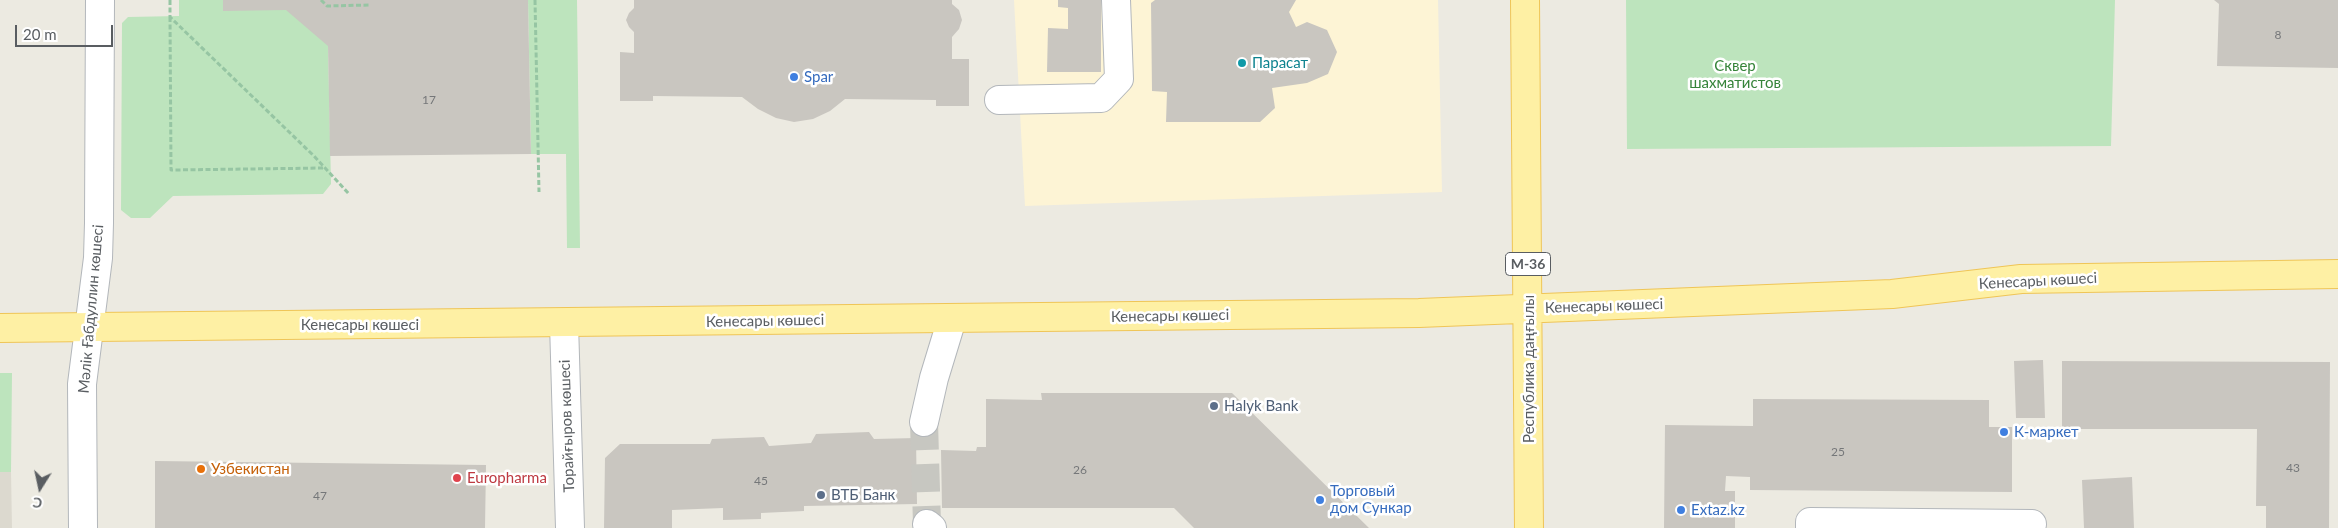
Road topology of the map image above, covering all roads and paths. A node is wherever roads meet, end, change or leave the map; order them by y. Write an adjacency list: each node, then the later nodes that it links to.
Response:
1 (100, 0): 17 (street, Мәлік Ғабдуллин көшесі)
2 (170, 0): 8 (path)
3 (321, 0): 7 (path)
4 (535, 0): 11 (path)
5 (1116, 0): 9 (street)
6 (1525, 0): 14 (main road, Республика даңғылы / M-36)
7 (369, 5)
8 (170, 17): 10 (path); 10 (path)
9 (999, 100)
10 (326, 168): 12 (path)
11 (539, 192)
12 (349, 194)
13 (2338, 274): 14 (main road, Кенесары көшесі)
14 (1528, 308): 15 (main road, Кенесары көшесі); 23 (main road, Республика даңғылы / M-36)
15 (952, 319): 16 (main road, Кенесары көшесі); 19 (street)
16 (564, 323): 17 (main road, Кенесары көшесі); 22 (street, Торайғыров көшесі)
17 (88, 327): 18 (main road, Кенесары көшесі); 21 (street, Мәлік Ғабдуллин көшесі)
18 (0, 328)
19 (924, 422)
20 (2032, 524): 24 (street)
21 (83, 528)
22 (570, 528)
23 (1529, 528)
24 (1810, 528)

